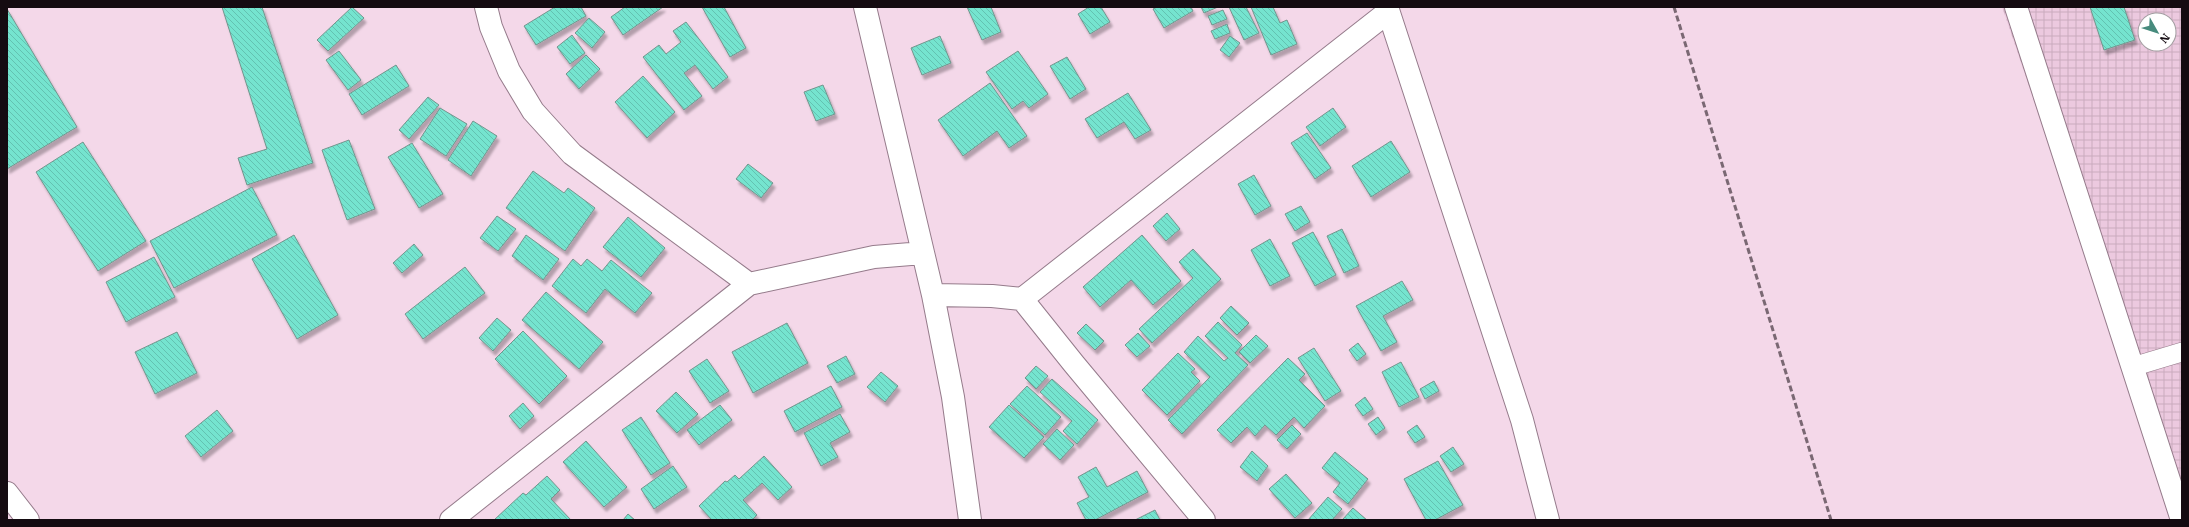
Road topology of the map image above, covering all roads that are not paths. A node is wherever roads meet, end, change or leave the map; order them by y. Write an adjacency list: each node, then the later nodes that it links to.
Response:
1 (486, 7): 6 (street)
2 (865, 7): 5 (street)
3 (2016, 7): 10 (street)
4 (1387, 10): 8 (street); 16 (street)
5 (923, 253): 6 (street); 7 (street)
6 (749, 284): 12 (street)
7 (933, 295): 8 (street); 14 (street)
8 (1022, 299): 15 (street)
9 (2182, 352): 10 (lane)
10 (2132, 367): 17 (street)
11 (7, 493): 13 (street)
12 (453, 519)
13 (28, 520)
14 (970, 520)
15 (1204, 520)
16 (1548, 520)
17 (2182, 520)

